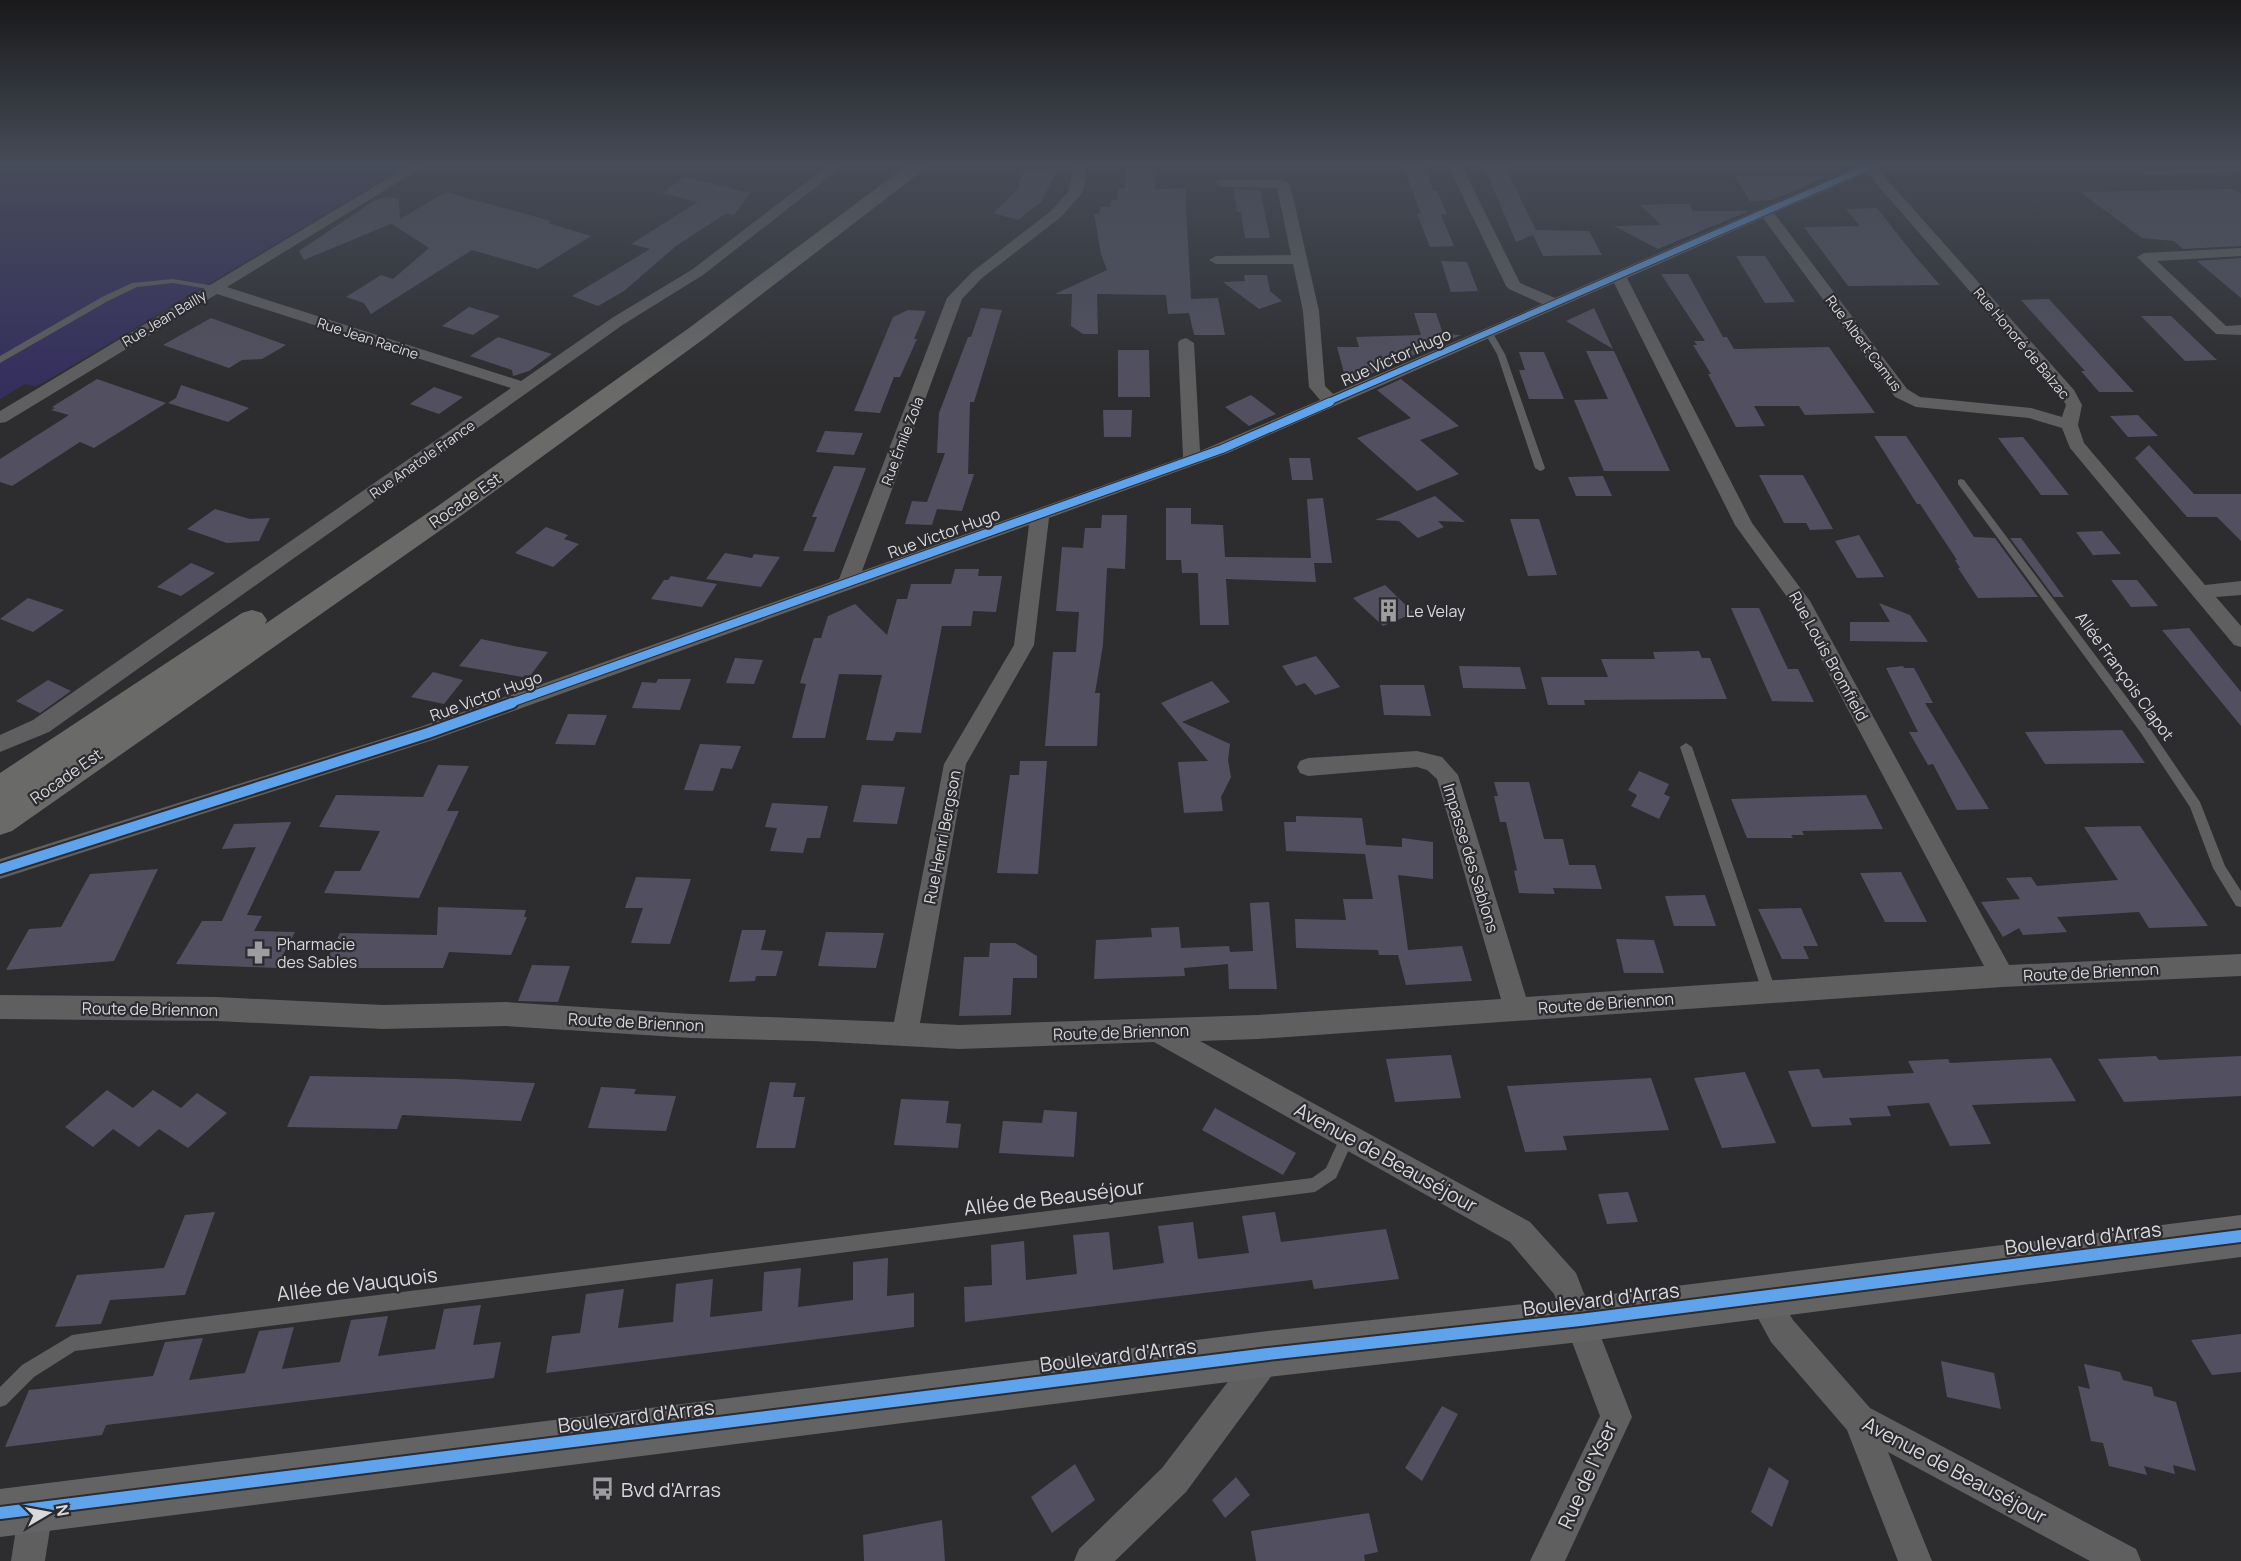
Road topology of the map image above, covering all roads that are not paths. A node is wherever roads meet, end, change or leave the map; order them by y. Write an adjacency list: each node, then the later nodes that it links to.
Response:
1 (299, 237): 15 (street, Rue Jean Bailly)
2 (744, 237): 21 (street, Rue Anatole France)
3 (803, 237): 36 (highway, Rocade Est)
4 (824, 237): 37 (highway, Rocade Est)
5 (1025, 237): 29 (street, Rue Émile Zola)
6 (1294, 237): 12 (street)
7 (1490, 237): 16 (street)
8 (1709, 237): 14 (street, Rue Victor Hugo)
9 (1785, 237): 24 (street, Rue Albert Camus)
10 (1933, 237): 24 (street, Rue Honoré de Balzac)
11 (2241, 252): 17 (street)
12 (1299, 259): 13 (street); 22 (street)
13 (1216, 260)
14 (1618, 276): 16 (street, Rue Victor Hugo); 41 (street, Rue Louis Bromfield)
15 (213, 288): 20 (lane); 21 (street, Rue Jean Racine); 23 (street, Rue Jean Bailly)
16 (1555, 304): 18 (street, Rue Victor Hugo)
17 (2241, 330)
18 (1488, 332): 22 (street, Rue Victor Hugo); 26 (lane)
19 (1186, 343): 25 (street)
20 (0, 360)
21 (523, 387): 33 (street, Rue Anatole France)
22 (1331, 402): 25 (street, Rue Victor Hugo)
23 (0, 418)
24 (2068, 425): 31 (street, Rue Honoré de Balzac)
25 (1192, 459): 28 (street, Rue Victor Hugo)
26 (1540, 468)
27 (1961, 482): 39 (lane, Allée François Clapot)
28 (1040, 513): 29 (street, Rue Victor Hugo); 46 (street, Rue Henri Bergson)
29 (847, 584): 38 (street, Rue Victor Hugo)
30 (2241, 588): 31 (street)
31 (2200, 592): 32 (street, Rue Honoré de Balzac)
32 (2241, 640)
33 (0, 744)
34 (1686, 747): 42 (lane)
35 (1308, 766): 44 (street, Impasse des Sablons)
36 (0, 790)
37 (0, 821)
38 (0, 869)
39 (2241, 902)
40 (2241, 965): 41 (street, Route de Briennon)
41 (2002, 976): 42 (street, Route de Briennon)
42 (1769, 991): 44 (street, Route de Briennon)
43 (0, 1007): 46 (street, Route de Briennon)
44 (1517, 1010): 45 (street, Route de Briennon)
45 (1156, 1030): 46 (street, Route de Briennon); 47 (street, Avenue de Beauséjour)
46 (905, 1034)
47 (1348, 1136): 49 (lane, Allée de Beauséjour); 51 (street, Avenue de Beauséjour)
48 (2241, 1236): 50 (main road, Boulevard d'Arras)
49 (738, 1257): 53 (lane, Allée de Vauquois)
50 (1762, 1298): 51 (main road, Boulevard d'Arras); 54 (street, Avenue de Beauséjour)
51 (1580, 1320): 52 (main road, Boulevard d'Arras); 58 (street, Rue de l'Yser)
52 (1268, 1354): 55 (main road, Boulevard d'Arras); 57 (street)
53 (0, 1400)
54 (1859, 1419): 59 (street); 60 (street, Avenue de Beauséjour)
55 (18, 1511): 56 (street)
56 (28, 1561)
57 (1091, 1561)
58 (1547, 1561)
59 (1915, 1561)
60 (2124, 1561)

